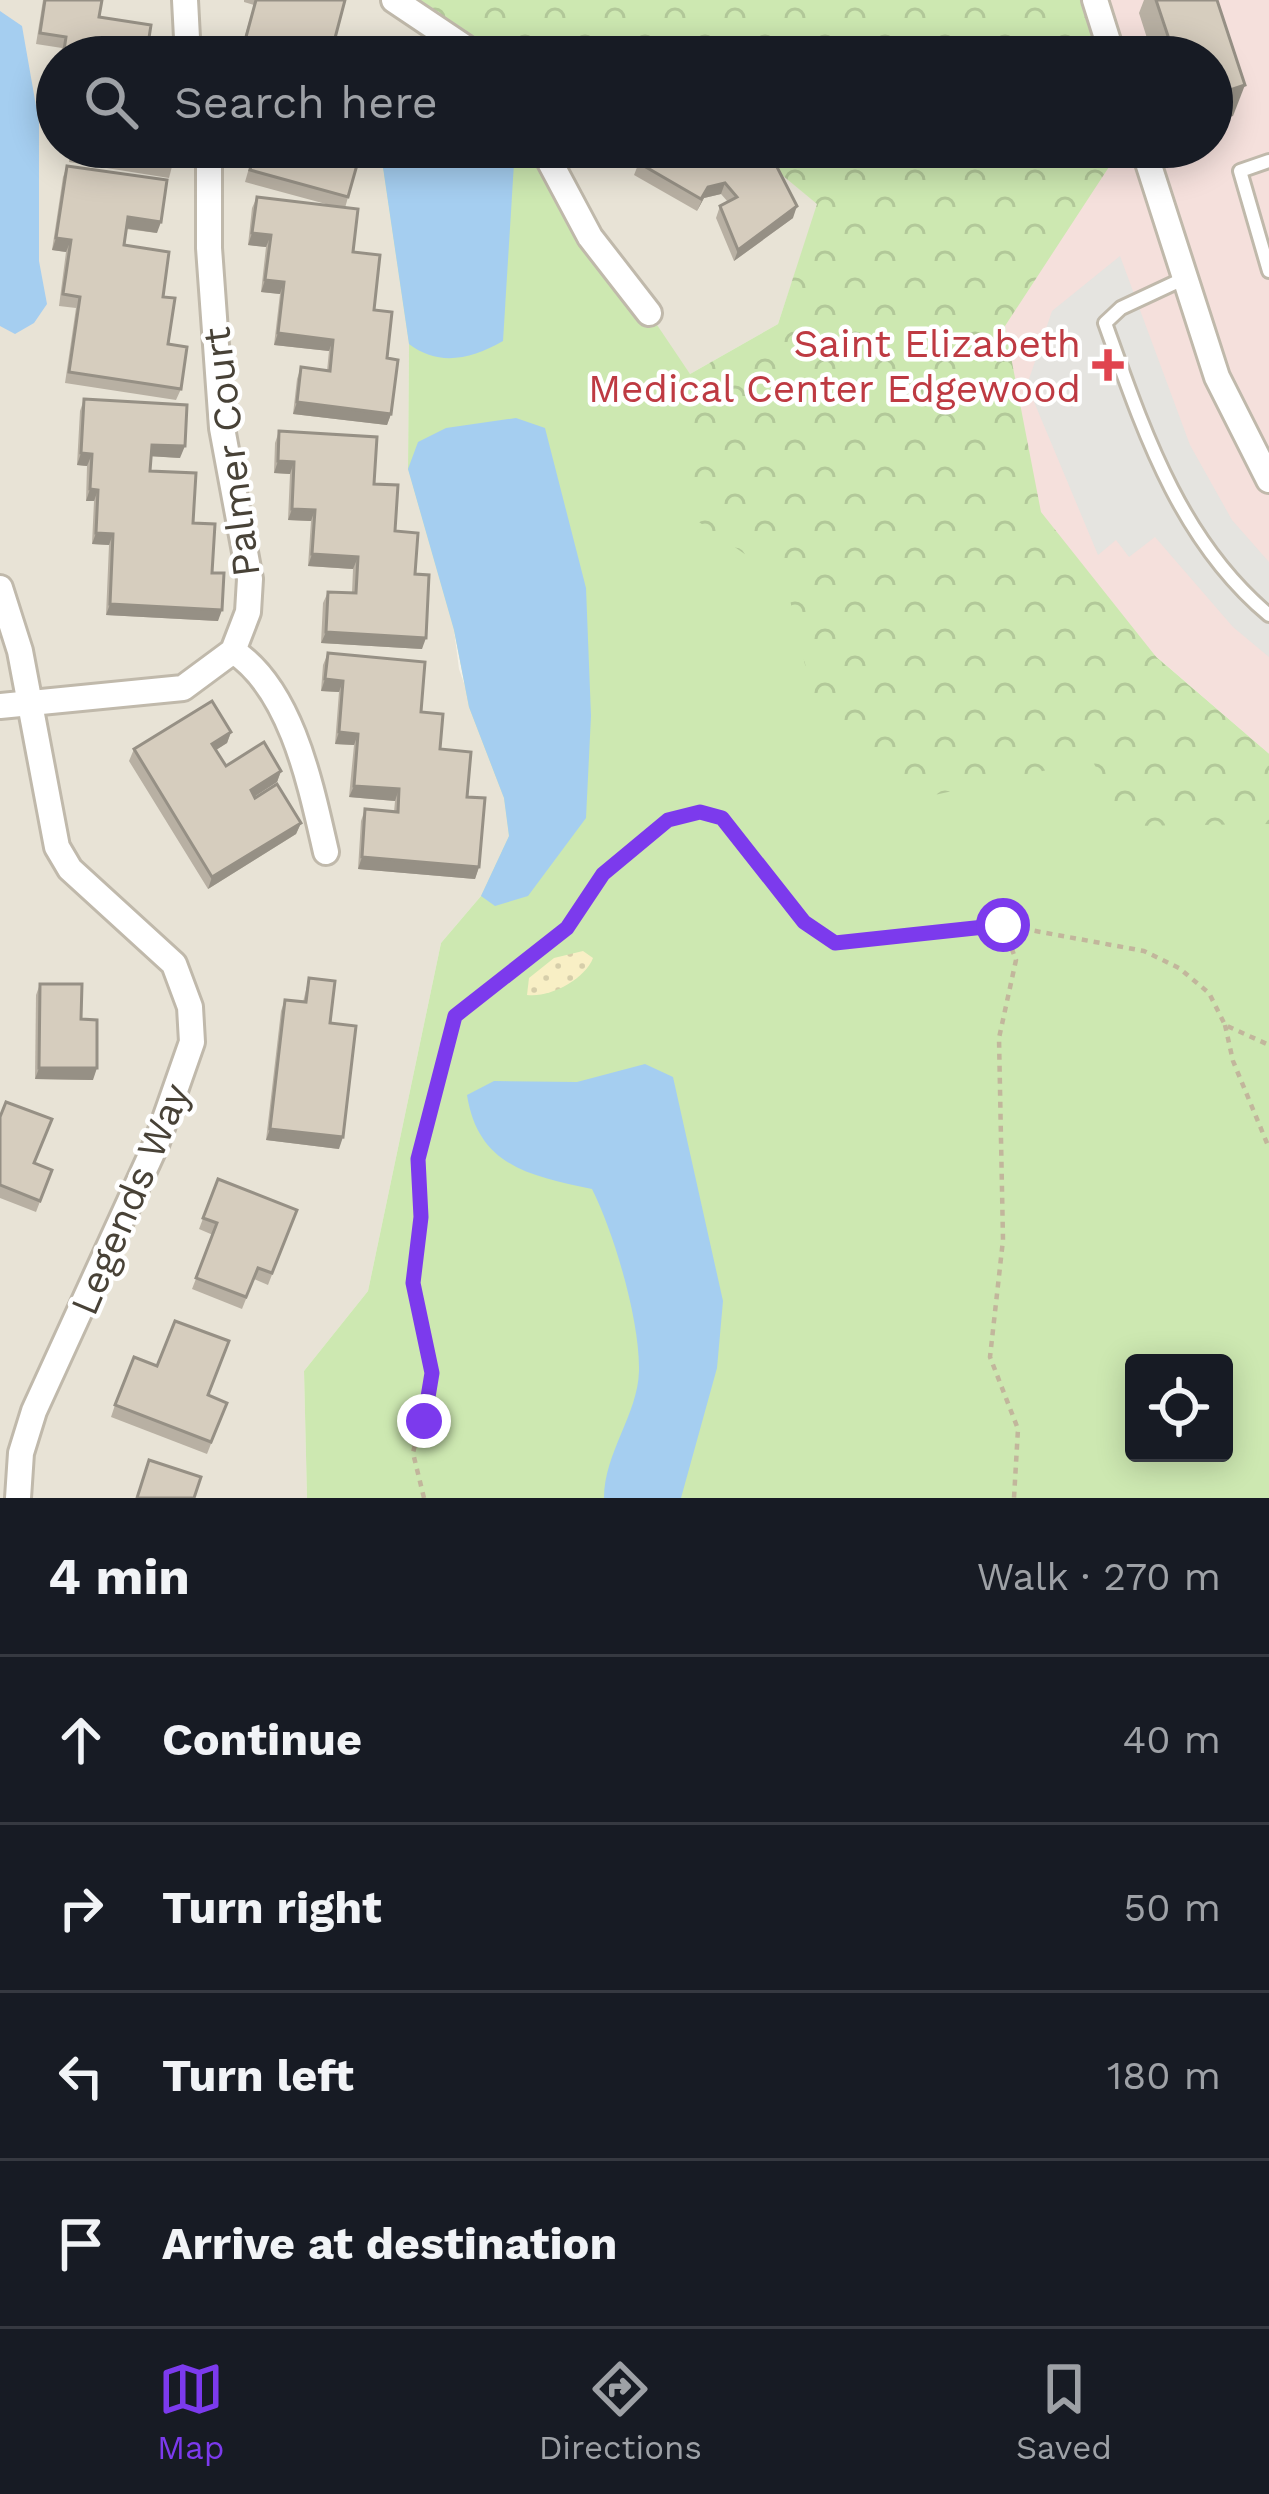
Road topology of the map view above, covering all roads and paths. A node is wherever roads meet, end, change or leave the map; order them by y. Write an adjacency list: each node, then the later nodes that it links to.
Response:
1 (185, 0): 4 (street)
2 (394, 0): 5 (street)
3 (1095, 0): 6 (street)
4 (187, 36)
5 (448, 36)
6 (1106, 36)
7 (1269, 161): 11 (lane)
8 (209, 168): 17 (street, Palmer Court)
9 (553, 168): 13 (street)
10 (1149, 168): 12 (street)
11 (1269, 271)
12 (1183, 279): 14 (street); 16 (lane)
13 (649, 313)
14 (1269, 480)
15 (0, 588): 18 (street, Legends Way)
16 (1268, 613)
17 (233, 651): 18 (street); 20 (street)
18 (30, 702): 19 (street); 25 (street, Legends Way)
19 (0, 706)
20 (326, 852)
21 (1003, 925): 22 (path); 26 (path); 27 (path)
22 (1225, 1025): 23 (path); 24 (path)
23 (1269, 1045)
24 (1269, 1148)
25 (18, 1498)
26 (424, 1498)
27 (1013, 1498)

